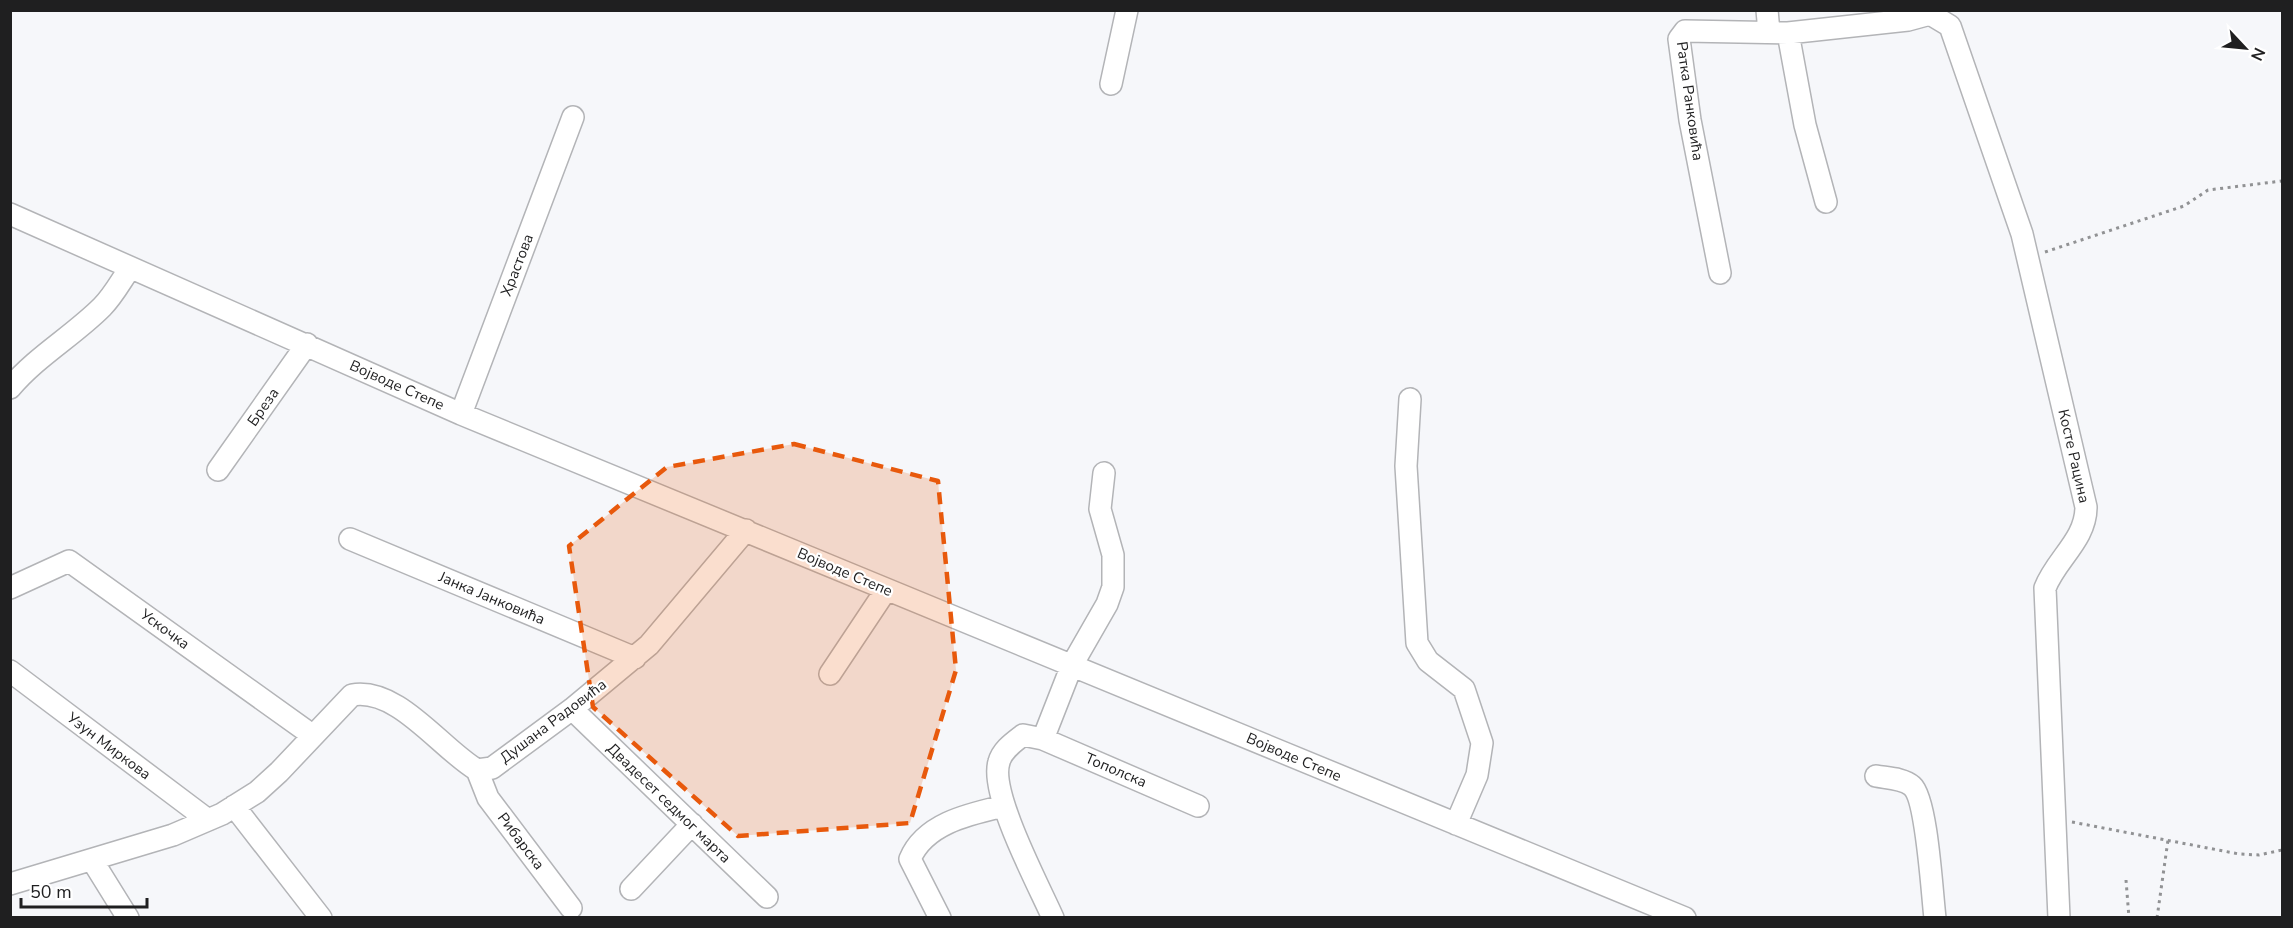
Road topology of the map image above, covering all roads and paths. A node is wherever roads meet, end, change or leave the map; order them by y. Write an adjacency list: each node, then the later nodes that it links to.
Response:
1 (1127, 10): 5 (street)
2 (1767, 10): 4 (street)
3 (1930, 12): 4 (street); 10 (street, Косте Рацина)
4 (1778, 32): 8 (street); 12 (street, Ратка Ранковића)
5 (1111, 84)
6 (573, 117): 16 (street, Храстова)
7 (2283, 181): 10 (path)
8 (1826, 202)
9 (10, 214): 11 (street, Војводе Степе)
10 (2028, 257): 35 (street, Косте Рацина)
11 (130, 268): 13 (street, Војводе Степе); 14 (street)
12 (1720, 273)
13 (308, 344): 16 (street, Војводе Степе); 17 (street, Бреза)
14 (10, 388)
15 (1410, 399): 38 (street)
16 (461, 414): 19 (street, Војводе Степе)
17 (218, 470)
18 (1104, 472): 24 (street)
19 (746, 530): 22 (street, Војводе Степе); 23 (street, Душана Радовића)
20 (350, 539): 23 (street, Јанка Јанковића)
21 (10, 588): 28 (street, Ускочка)
22 (886, 590): 24 (street, Војводе Степе); 26 (street)
23 (635, 658): 27 (street, Душана Радовића)
24 (1072, 665): 29 (street); 38 (street, Војводе Степе)
25 (10, 671): 36 (street, Узун Миркова)
26 (830, 674)
27 (572, 709): 30 (street, Душана Радовића); 37 (street, Двадесет седмог марта)
28 (312, 735): 30 (street); 32 (street)
29 (1039, 737): 33 (street); 34 (street, Тополска)
30 (477, 770): 46 (street, Рибарска)
31 (1876, 776): 52 (street)
32 (234, 806): 36 (street); 48 (street)
33 (1004, 806): 49 (street); 50 (street)
34 (1198, 806)
35 (2056, 819): 39 (path); 53 (street, Косте Рацина)
36 (208, 820): 41 (street)
37 (692, 824): 44 (street); 45 (street, Двадесет седмог марта)
38 (1456, 824): 51 (street, Војводе Степе)
39 (2168, 840): 40 (path); 55 (path)
40 (2283, 850)
41 (92, 860): 43 (street); 47 (street)
42 (2126, 880): 54 (path)
43 (16, 883)
44 (632, 889)
45 (766, 897)
46 (571, 908)
47 (128, 918)
48 (321, 918)
49 (940, 918)
50 (1053, 918)
51 (1685, 918)
52 (1935, 918)
53 (2059, 918)
54 (2129, 918)
55 (2157, 918)

